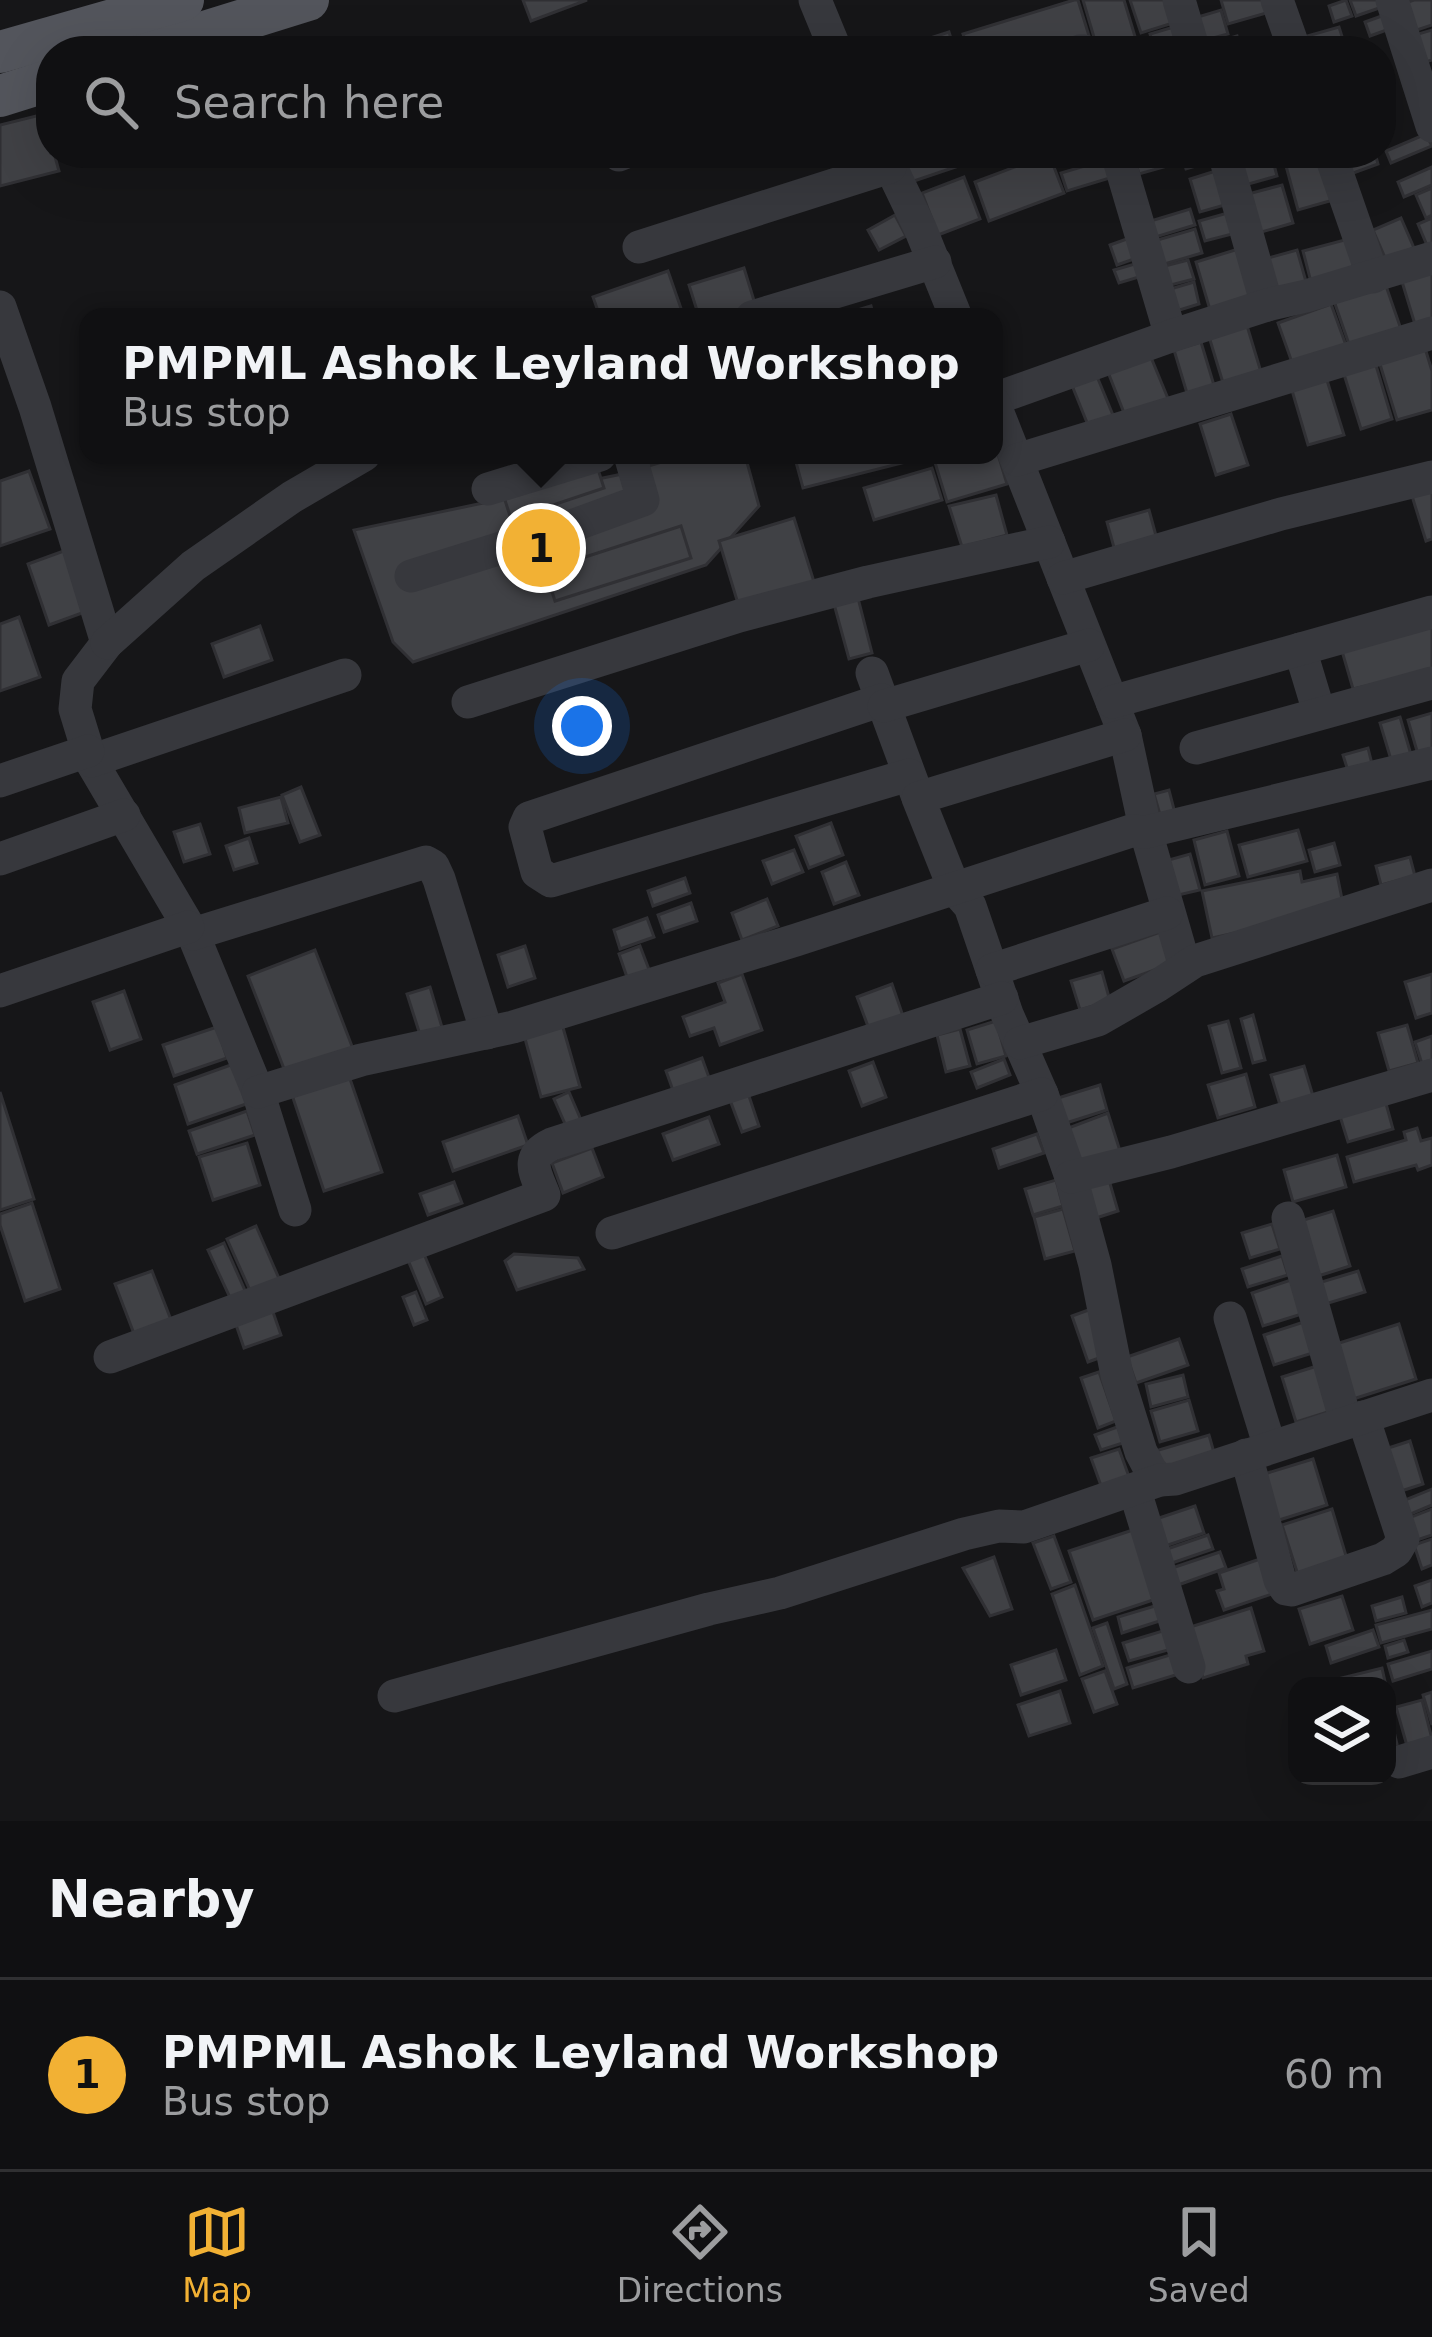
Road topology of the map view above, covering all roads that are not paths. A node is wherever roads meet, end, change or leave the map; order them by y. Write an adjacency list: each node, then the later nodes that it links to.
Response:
1 (184, 0): 7 (main road)
2 (308, 0): 8 (main road)
3 (815, 0): 9 (street)
4 (1180, 0): 10 (street)
5 (1277, 0): 11 (street)
6 (1392, 0): 16 (street)
7 (57, 36)
8 (192, 36)
9 (830, 36)
10 (1190, 36)
11 (1290, 36)
12 (36, 42): 13 (main road)
13 (0, 52)
14 (36, 85): 15 (main road)
15 (0, 96)
16 (1432, 126)
17 (864, 168): 22 (street)
18 (891, 168): 24 (street)
19 (1122, 168): 31 (street)
20 (1228, 168): 26 (street)
21 (1335, 168): 25 (street)
22 (639, 247)
23 (1432, 257): 25 (street)
24 (935, 262): 28 (street); 29 (street)
25 (1373, 277): 26 (street)
26 (1268, 305): 31 (street)
27 (0, 308): 44 (street)
28 (782, 308)
29 (953, 308)
30 (1432, 333): 34 (street)
31 (1171, 336): 32 (street)
32 (1003, 398)
33 (1003, 424): 34 (street)
34 (1017, 460): 40 (street)
35 (349, 464): 44 (street)
36 (571, 464): 39 (street)
37 (633, 464): 41 (street)
38 (1432, 477): 42 (street)
39 (488, 490)
40 (1049, 542): 42 (street); 50 (street)
41 (411, 576)
42 (1063, 578): 45 (street)
43 (1432, 612): 46 (street)
44 (107, 643): 55 (street)
45 (1089, 645): 49 (street); 51 (street)
46 (1300, 649): 51 (street); 52 (street)
47 (344, 675): 55 (street)
48 (1432, 682): 52 (street)
49 (879, 693): 58 (street); 58 (street)
50 (469, 702)
51 (1112, 702): 53 (street)
52 (1319, 712): 54 (street)
53 (1125, 735): 58 (street); 60 (street)
54 (1196, 748)
55 (89, 756): 57 (street); 59 (street)
56 (1432, 764): 60 (street)
57 (0, 781)
58 (914, 787): 63 (street)
59 (124, 814): 61 (street); 65 (street)
60 (1146, 832): 63 (street); 64 (street)
61 (0, 859)
62 (1432, 885): 66 (street)
63 (954, 888): 67 (street); 69 (street)
64 (1167, 913): 66 (street); 67 (street)
65 (190, 931): 68 (street); 69 (street); 72 (street)
66 (1185, 967): 70 (street)
67 (997, 984): 70 (street); 79 (street)
68 (0, 992)
69 (487, 1033): 72 (street)
70 (1020, 1043): 73 (street)
71 (1432, 1075): 74 (street)
72 (258, 1092): 75 (street)
73 (1042, 1094): 74 (street); 77 (street)
74 (1071, 1177): 83 (street)
75 (295, 1210)
76 (1288, 1218): 81 (street)
77 (612, 1233)
78 (1230, 1318): 82 (street)
79 (110, 1358)
80 (1432, 1394): 81 (street)
81 (1354, 1420): 82 (street); 82 (street)
82 (1258, 1451): 83 (street)
83 (1148, 1486): 84 (street); 85 (street)
84 (1189, 1667)
85 (394, 1696)
86 (1432, 1752): 87 (street)
87 (1399, 1762)

